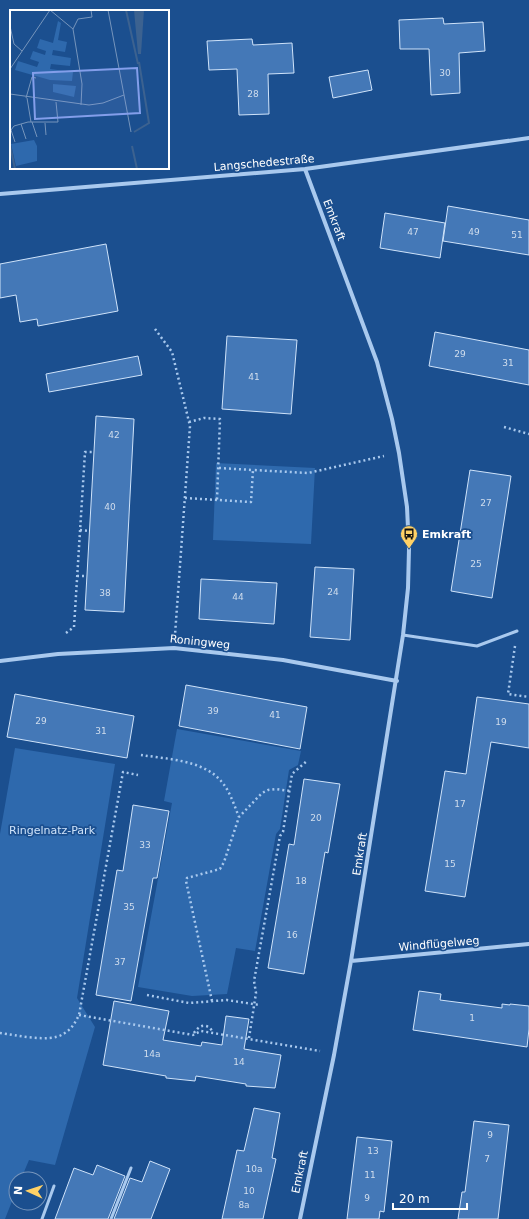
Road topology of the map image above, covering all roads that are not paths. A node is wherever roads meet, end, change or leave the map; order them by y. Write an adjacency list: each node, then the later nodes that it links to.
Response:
1 (529, 138): 2 (street, Langschedestraße)
2 (306, 170): 3 (street, Langschedestraße); 5 (street, Emkraft)
3 (0, 194)
4 (516, 631): 5 (lane)
5 (403, 635): 7 (street, Emkraft)
6 (0, 661): 7 (street, Roningweg)
7 (397, 681): 9 (street, Emkraft)
8 (529, 944): 9 (street, Windflügelweg)
9 (352, 961): 14 (street, Emkraft)
10 (131, 1168): 13 (lane)
11 (54, 1186): 12 (lane)
12 (42, 1219)
13 (111, 1219)
14 (300, 1219)

